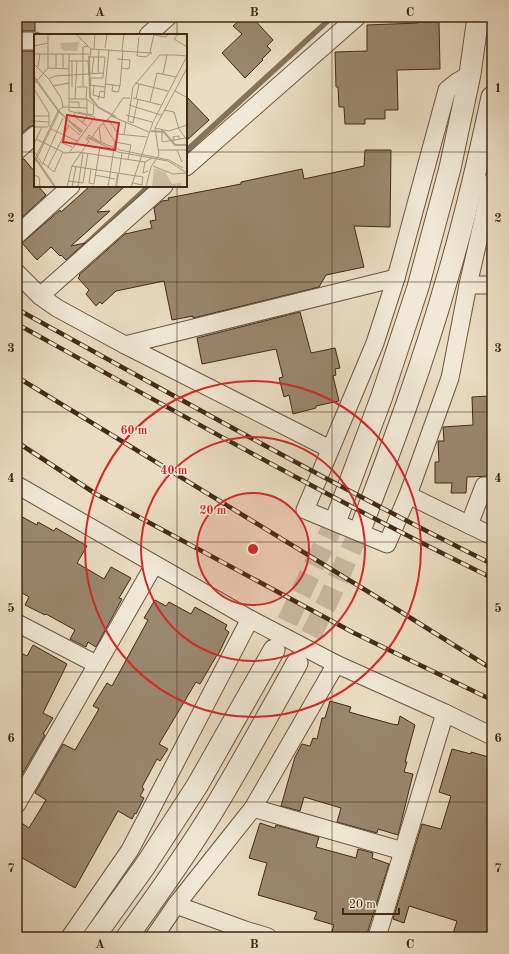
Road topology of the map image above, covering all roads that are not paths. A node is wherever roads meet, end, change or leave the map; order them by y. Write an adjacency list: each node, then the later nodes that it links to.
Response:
1 (168, 17): 4 (street)
2 (357, 17): 9 (street)
3 (478, 17): 7 (street)
4 (149, 34)
5 (17, 41): 6 (street)
6 (34, 41)
7 (470, 74): 15 (street); 24 (street)
8 (492, 97): 25 (street)
9 (187, 166)
10 (492, 181): 16 (street)
11 (70, 187): 13 (street)
12 (163, 187): 18 (street)
13 (17, 235)
14 (17, 273): 18 (street)
15 (396, 278): 19 (street); 20 (street)
16 (468, 285): 17 (street); 23 (street)
17 (492, 285)
18 (40, 296): 19 (street)
19 (125, 345): 20 (street)
20 (330, 449): 23 (street)
21 (17, 485): 28 (street)
22 (492, 486): 26 (street)
23 (408, 495): 26 (street)
24 (337, 517)
25 (362, 525)
26 (470, 525): 27 (street)
27 (492, 536)
28 (154, 565): 29 (street); 32 (street)
29 (250, 619): 34 (street); 41 (street)
30 (17, 623): 32 (street)
31 (274, 650): 42 (street)
32 (96, 664): 37 (street)
33 (297, 664): 43 (street)
34 (336, 664): 35 (street); 38 (street)
35 (445, 713): 36 (street); 39 (street)
36 (492, 736)
37 (17, 804)
38 (253, 808): 39 (street); 40 (street)
39 (402, 851): 46 (street)
40 (176, 905): 44 (street); 45 (street)
41 (70, 937)
42 (94, 937)
43 (127, 937)
44 (154, 937)
45 (268, 937)
46 (377, 937)

